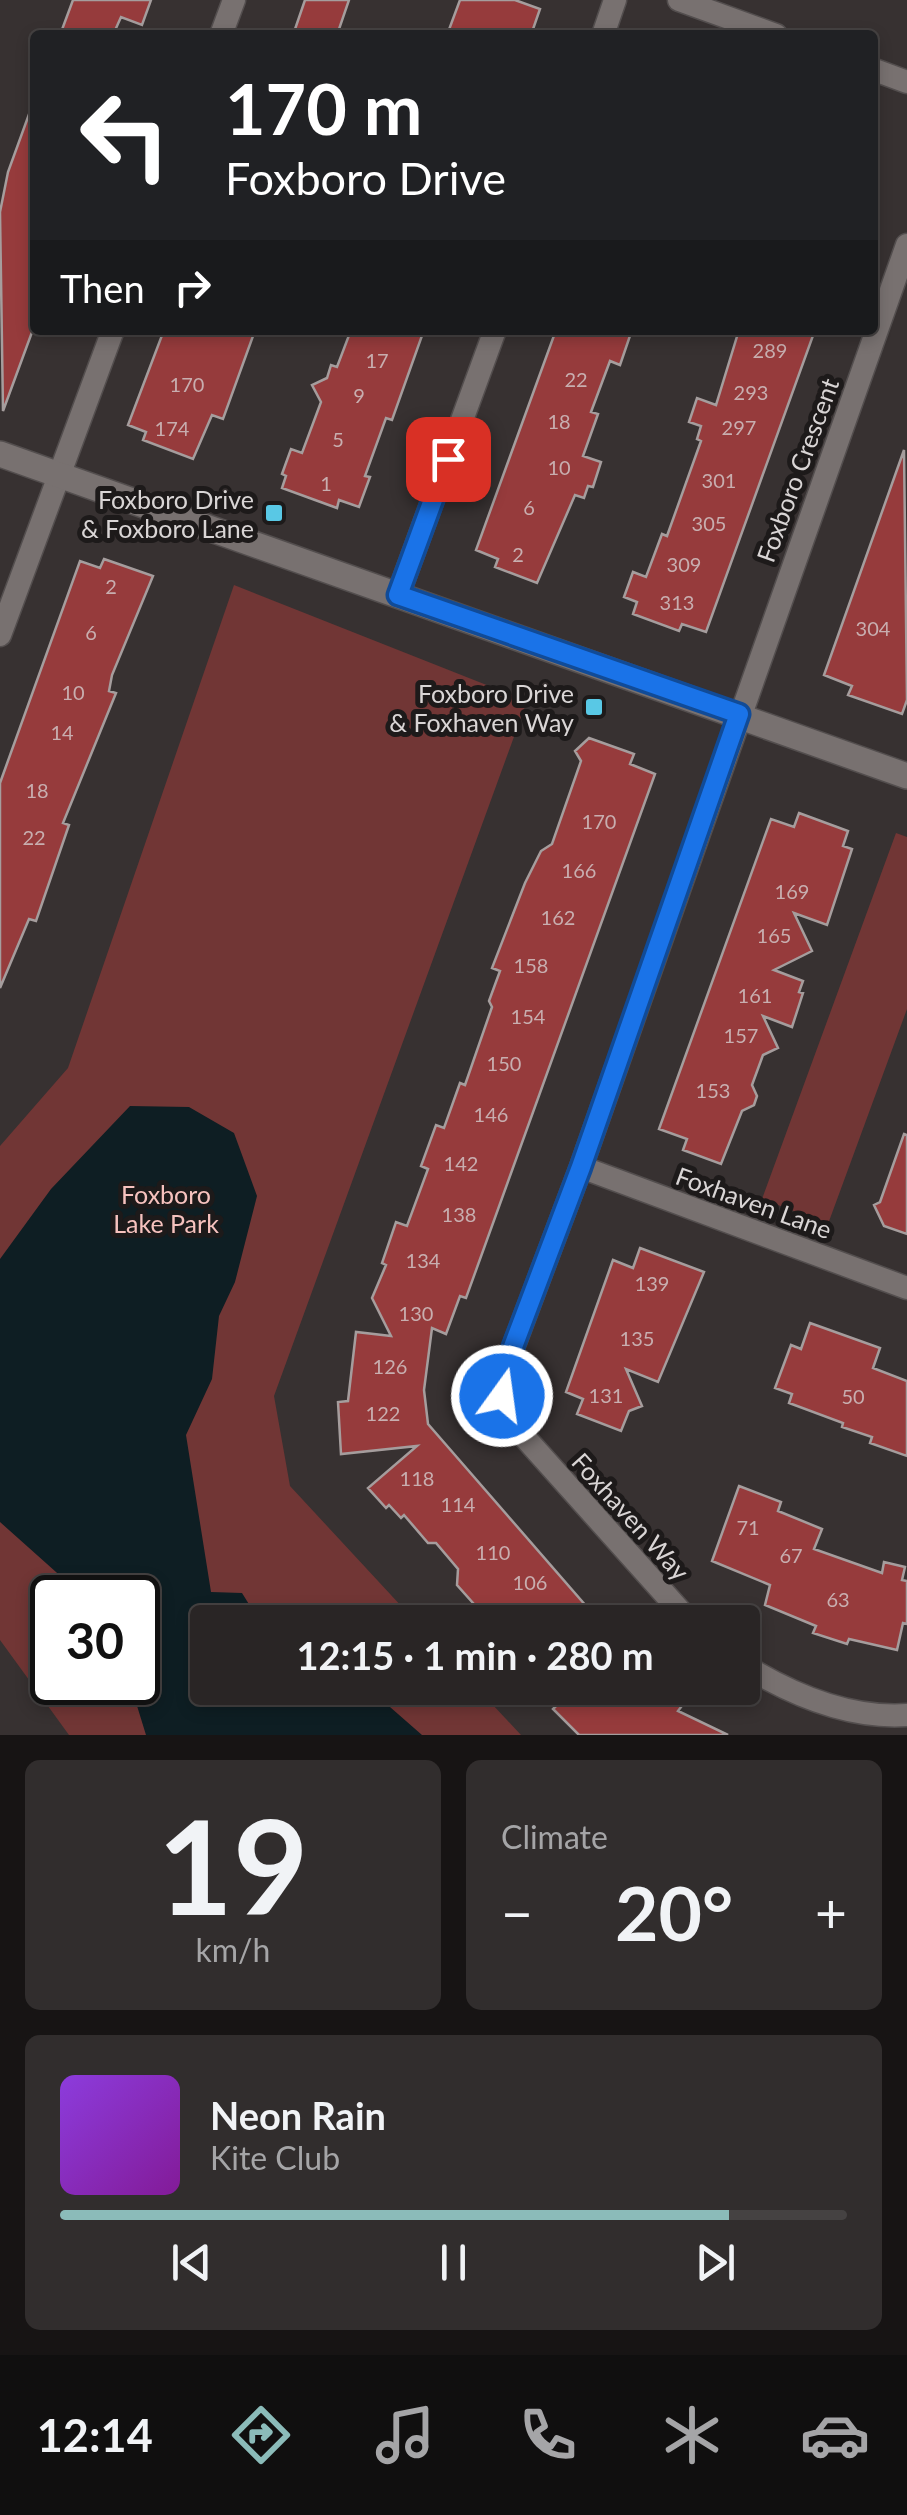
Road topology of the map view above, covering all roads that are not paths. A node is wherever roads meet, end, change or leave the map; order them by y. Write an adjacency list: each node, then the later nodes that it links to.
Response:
1 (234, 0): 4 (street)
2 (615, 0): 5 (street)
3 (678, 0): 6 (street)
4 (223, 30)
5 (604, 30)
6 (762, 30)
7 (878, 71): 8 (street)
8 (907, 82)
9 (907, 245): 10 (street, Foxboro Crescent)
10 (878, 326)
11 (111, 335): 15 (street)
12 (493, 335): 16 (street)
13 (875, 335): 18 (street, Foxboro Crescent)
14 (0, 454): 15 (street)
15 (60, 475): 16 (street); 17 (street)
16 (398, 595): 18 (street)
17 (0, 635)
18 (739, 714): 19 (street); 20 (street, Foxhaven Way)
19 (907, 776)
20 (581, 1167): 21 (street, Foxhaven Lane); 22 (street, Foxhaven Way)
21 (907, 1288)
22 (675, 1605)
23 (760, 1675): 24 (street)
24 (907, 1715)

